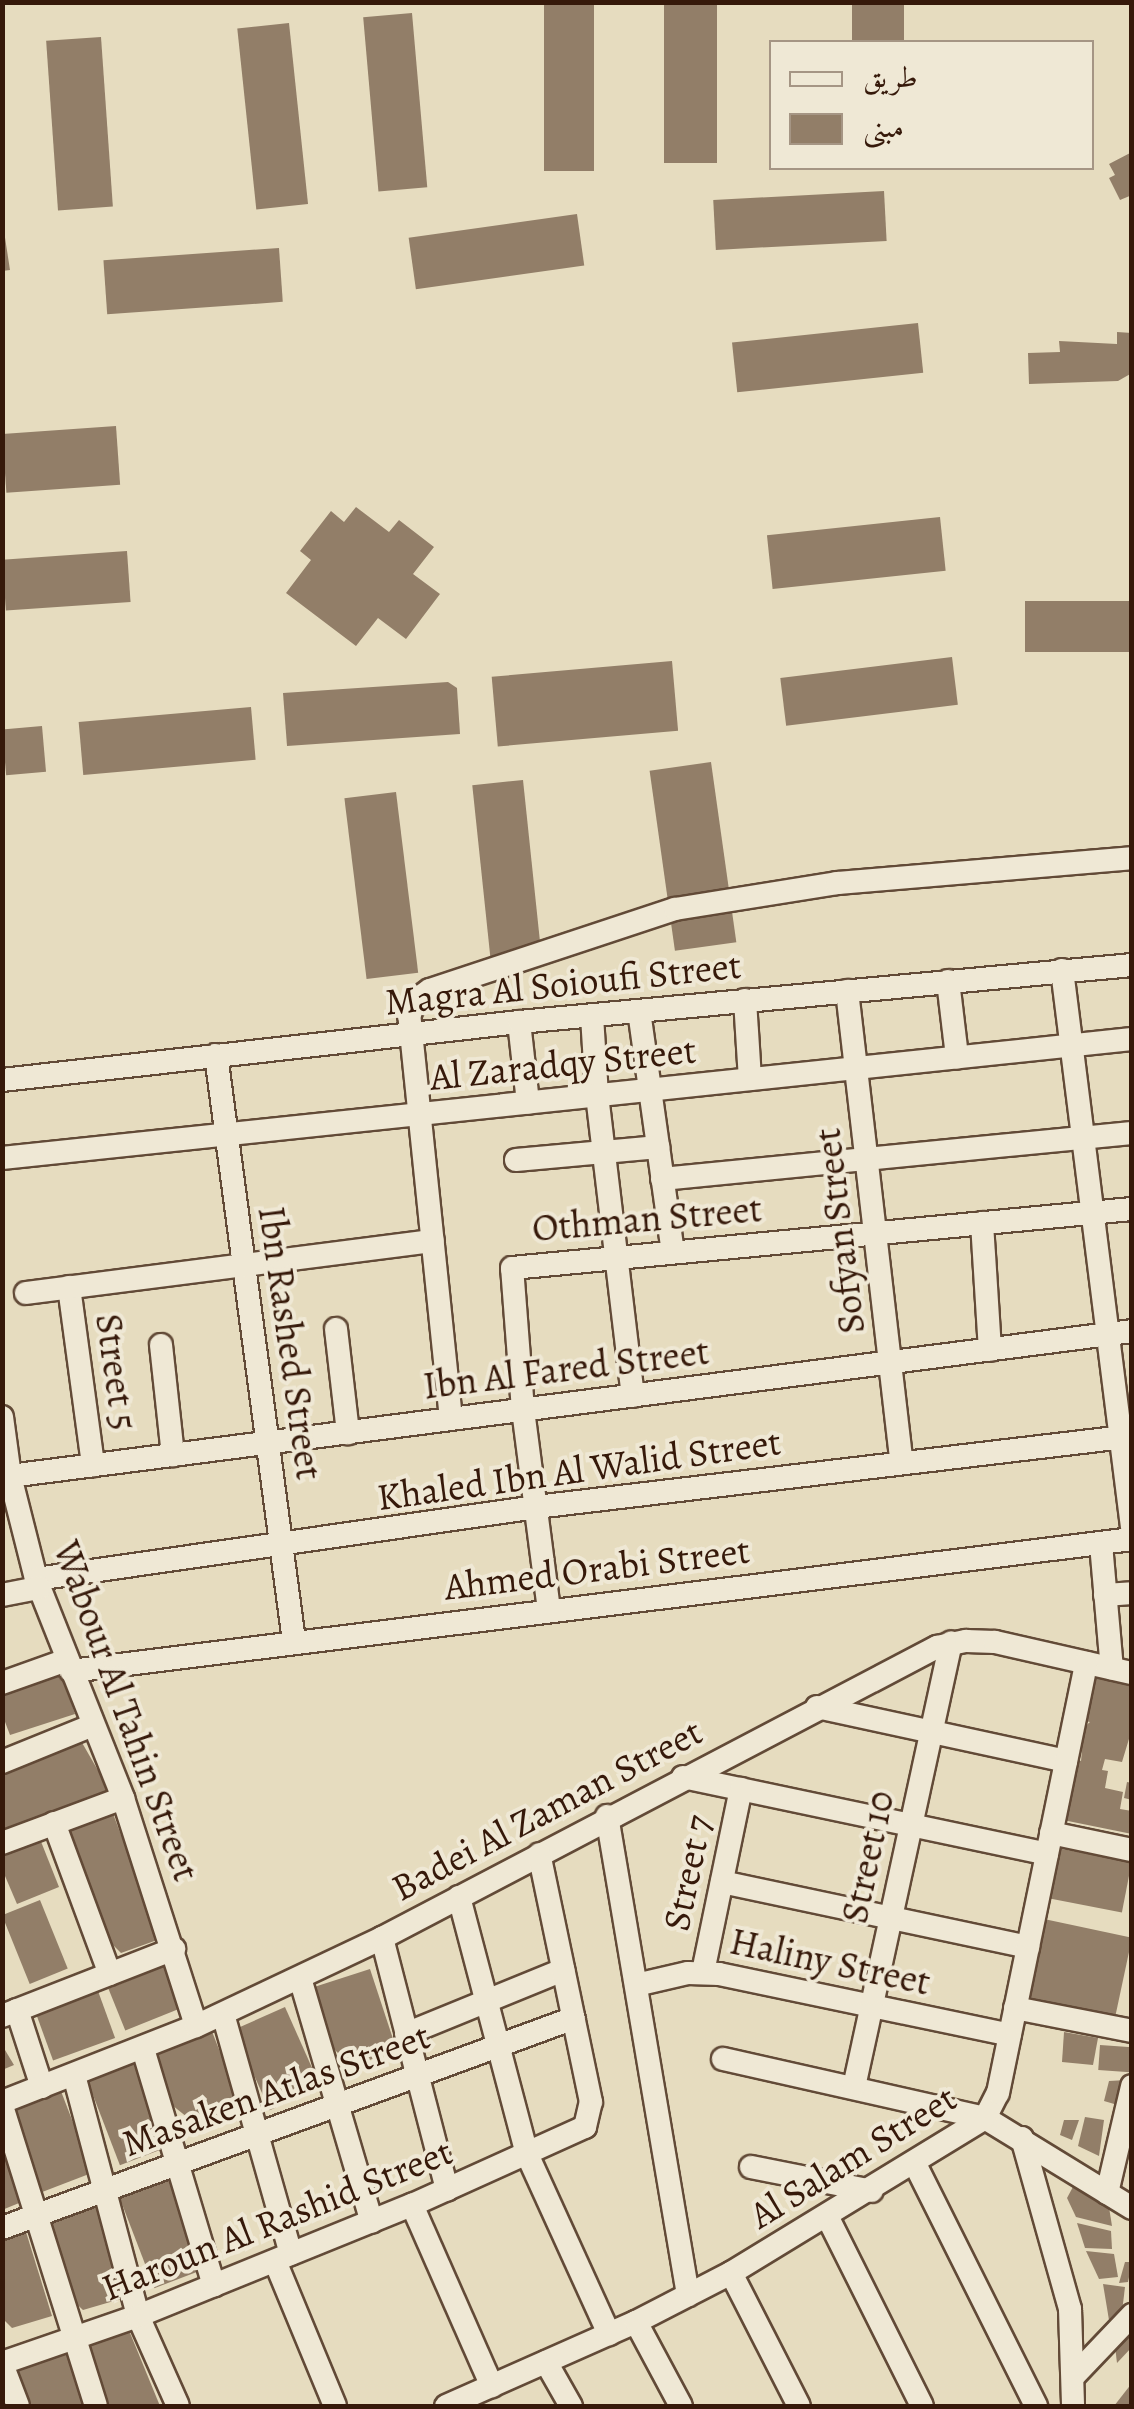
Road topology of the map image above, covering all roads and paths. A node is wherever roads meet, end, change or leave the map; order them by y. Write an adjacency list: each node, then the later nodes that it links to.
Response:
1 (1132, 858): 10 (street)
2 (1132, 964): 3 (street, Magra Al Soioufi Street)
3 (1062, 970): 4 (street, Magra Al Soioufi Street); 12 (street)
4 (948, 981): 5 (street, Magra Al Soioufi Street); 14 (street)
5 (847, 991): 6 (street, Magra Al Soioufi Street); 15 (street, Sofyan Street)
6 (745, 1000): 7 (street, Magra Al Soioufi Street); 16 (street)
7 (639, 1011): 8 (street, Magra Al Soioufi Street); 18 (street)
8 (592, 1016): 9 (street, Magra Al Soioufi Street); 19 (street)
9 (519, 1022): 10 (street, Magra Al Soioufi Street); 20 (street)
10 (410, 1034): 13 (street, Magra Al Soioufi Street); 21 (street)
11 (1132, 1039): 12 (street, Al Zaradqy Street)
12 (1070, 1045): 14 (street, Al Zaradqy Street); 24 (street)
13 (216, 1055): 17 (street, Magra Al Soioufi Street); 23 (street, Ibn Rashed Street)
14 (958, 1057): 15 (street, Al Zaradqy Street)
15 (856, 1068): 16 (street, Al Zaradqy Street); 28 (street, Sofyan Street)
16 (750, 1079): 18 (street, Al Zaradqy Street)
17 (2, 1080)
18 (650, 1090): 19 (street, Al Zaradqy Street); 25 (street)
19 (597, 1095): 20 (street, Al Zaradqy Street); 26 (street)
20 (528, 1102): 21 (street, Al Zaradqy Street)
21 (420, 1114): 23 (street, Al Zaradqy Street); 35 (street)
22 (1132, 1133): 24 (street)
23 (227, 1134): 27 (street, Al Zaradqy Street); 38 (street, Ibn Rashed Street)
24 (1082, 1138): 28 (street); 32 (street)
25 (658, 1147): 26 (street); 30 (street)
26 (604, 1152): 29 (street); 37 (street)
27 (2, 1158)
28 (866, 1159): 30 (street); 34 (street, Sofyan Street)
29 (516, 1160)
30 (662, 1179): 36 (street)
31 (1132, 1208): 32 (street, Othman Street)
32 (1092, 1212): 33 (street, Othman Street); 43 (street)
33 (982, 1223): 34 (street, Othman Street); 45 (street)
34 (875, 1232): 36 (street, Othman Street); 46 (street, Sofyan Street)
35 (433, 1242): 38 (street); 50 (street)
36 (673, 1252): 37 (street, Othman Street)
37 (616, 1257): 47 (street); 48 (street, Othman Street)
38 (244, 1265): 39 (street); 53 (street, Ibn Rashed Street)
39 (69, 1288): 40 (street); 56 (street, Street 5)
40 (26, 1293)
41 (336, 1329): 51 (street)
42 (1132, 1331): 43 (street, Ibn Al Fared Street)
43 (1107, 1334): 45 (street, Ibn Al Fared Street); 52 (street)
44 (161, 1345): 54 (street)
45 (990, 1350): 46 (street, Ibn Al Fared Street)
46 (890, 1362): 47 (street, Ibn Al Fared Street); 55 (street, Sofyan Street)
47 (633, 1396): 48 (street, Ibn Al Fared Street)
48 (522, 1410): 50 (street, Ibn Al Fared Street); 58 (street, Othman Street)
49 (2, 1417): 57 (street, Wabour Al Tahin Street)
50 (451, 1419): 51 (street, Ibn Al Fared Street)
51 (348, 1432): 53 (street, Ibn Al Fared Street)
52 (1126, 1436): 55 (street, Khaled Ibn Al Walid Street); 59 (street)
53 (269, 1443): 54 (street, Ibn Al Fared Street); 62 (street, Ibn Rashed Street)
54 (173, 1455): 56 (street, Ibn Al Fared Street)
55 (902, 1463): 58 (street, Khaled Ibn Al Walid Street)
56 (94, 1465): 57 (street, Ibn Al Fared Street)
57 (6, 1477): 63 (street, Wabour Al Tahin Street)
58 (536, 1507): 62 (street, Khaled Ibn Al Walid Street); 67 (street, Othman Street)
59 (1132, 1527)
60 (1132, 1539): 61 (street, Ahmed Orabi Street)
61 (1101, 1544): 66 (street); 67 (street, Ahmed Orabi Street)
62 (282, 1546): 63 (street, Khaled Ibn Al Walid Street); 68 (street, Ibn Rashed Street)
63 (38, 1583): 65 (street, Khaled Ibn Al Walid Street); 71 (street, Wabour Al Tahin Street)
64 (1132, 1593): 66 (street)
65 (2, 1594)
66 (1106, 1595): 72 (street)
67 (549, 1610): 68 (street, Ahmed Orabi Street)
68 (294, 1641): 71 (street, Ahmed Orabi Street)
69 (951, 1642): 70 (street, Badei Al Zaman Street); 74 (street, Badei Al Zaman Street); 76 (street, Street 10)
70 (1086, 1663): 72 (street, Badei Al Zaman Street); 77 (street, Al Salam Street)
71 (69, 1665): 73 (street, Ahmed Orabi Street); 75 (street, Wabour Al Tahin Street)
72 (1122, 1671)
73 (2, 1682)
74 (817, 1707): 76 (street); 79 (street, Badei Al Zaman Street)
75 (93, 1725): 78 (street); 81 (street, Wabour Al Tahin Street)
76 (931, 1732): 77 (street); 84 (street, Street 10)
77 (1066, 1761): 86 (street, Al Salam Street)
78 (2, 1762)
79 (683, 1777): 80 (street); 82 (street, Badei Al Zaman Street)
80 (742, 1789): 84 (street); 89 (street, Street 7)
81 (123, 1798): 83 (street); 94 (street, Wabour Al Tahin Street)
82 (607, 1816): 88 (street, Badei Al Zaman Street); 99 (street)
83 (54, 1823): 85 (street); 97 (street)
84 (911, 1825): 86 (street); 91 (street, Street 10)
85 (2, 1843)
86 (1049, 1844): 87 (street); 93 (street, Al Salam Street)
87 (1132, 1850)
88 (538, 1854): 90 (street, Badei Al Zaman Street); 95 (street)
89 (722, 1882): 91 (street); 96 (street, Street 7)
90 (459, 1896): 92 (street, Badei Al Zaman Street); 100 (street)
91 (891, 1918): 93 (street); 101 (street, Street 10)
92 (382, 1938): 98 (street, Badei Al Zaman Street); 108 (street)
93 (1028, 1947): 102 (street, Al Salam Street)
94 (174, 1949): 97 (street); 106 (street, Wabour Al Tahin Street)
95 (563, 1970): 100 (street); 105 (street)
96 (703, 1972): 99 (street, Haliny Street); 101 (street, Haliny Street)
97 (110, 1974): 103 (street)
98 (300, 1978): 104 (street, Badei Al Zaman Street); 119 (street)
99 (636, 1985): 140 (street)
100 (487, 2000): 108 (street); 110 (street)
101 (872, 2006): 109 (street, Haliny Street); 117 (street, Street 10)
102 (1015, 2008): 107 (street); 109 (street, Al Salam Street)
103 (10, 2013): 116 (street)
104 (223, 2014): 106 (street, Badei Al Zaman Street); 121 (street)
105 (574, 2018): 110 (street, Masaken Atlas Street); 123 (street, Haroun Al Rashid Street)
106 (196, 2026): 111 (street, Badei Al Zaman Street)
107 (1132, 2031)
108 (406, 2034): 114 (street)
109 (1010, 2035): 120 (street, Al Salam Street)
110 (499, 2046): 114 (street, Masaken Atlas Street); 123 (street)
111 (143, 2049): 113 (street, Badei Al Zaman Street); 124 (street)
112 (724, 2059): 117 (street)
113 (74, 2075): 116 (street, Badei Al Zaman Street); 127 (street)
114 (417, 2076): 119 (street, Masaken Atlas Street); 128 (street)
115 (1132, 2086): 130 (street)
116 (42, 2087): 118 (street, Badei Al Zaman Street)
117 (854, 2087): 120 (street)
118 (2, 2104): 133 (street)
119 (338, 2105): 121 (street, Masaken Atlas Street); 135 (street)
120 (985, 2118): 122 (street); 125 (street, Al Salam Street)
121 (258, 2135): 124 (street, Masaken Atlas Street); 137 (street)
122 (1022, 2138): 130 (street); 148 (street)
123 (527, 2154): 128 (street, Haroun Al Rashid Street); 144 (street)
124 (178, 2164): 127 (street, Masaken Atlas Street); 139 (street)
125 (915, 2164): 129 (street, Al Salam Street); 159 (street)
126 (751, 2166): 129 (street)
127 (105, 2190): 133 (street, Masaken Atlas Street); 142 (street)
128 (447, 2190): 131 (street, Haroun Al Rashid Street)
129 (872, 2191): 134 (street, Al Salam Street)
130 (1107, 2192): 132 (street)
131 (412, 2205): 135 (street, Haroun Al Rashid Street); 149 (street)
132 (1132, 2208)
133 (35, 2216): 136 (street, Masaken Atlas Street); 145 (street)
134 (827, 2216): 138 (street, Al Salam Street); 158 (street)
135 (372, 2222): 137 (street, Haroun Al Rashid Street)
136 (2, 2228)
137 (283, 2258): 139 (street, Haroun Al Rashid Street); 153 (street)
138 (731, 2273): 140 (street, Al Salam Street); 157 (street)
139 (214, 2286): 142 (street, Haroun Al Rashid Street)
140 (688, 2295): 143 (street, Al Salam Street)
141 (1132, 2315): 148 (street)
142 (138, 2316): 145 (street, Haroun Al Rashid Street); 152 (street)
143 (636, 2322): 144 (street, Al Salam Street); 156 (street)
144 (608, 2334): 146 (street, Al Salam Street)
145 (72, 2340): 147 (street, Haroun Al Rashid Street); 151 (street)
146 (546, 2362): 149 (street, Al Salam Street); 155 (street)
147 (2, 2364): 150 (street)
148 (1073, 2378): 160 (street)
149 (483, 2395): 154 (street, Al Salam Street)
150 (18, 2406)
151 (96, 2406)
152 (178, 2406)
153 (335, 2406)
154 (446, 2406)
155 (570, 2406)
156 (681, 2406)
157 (800, 2406)
158 (922, 2406)
159 (1036, 2406)
160 (1072, 2406)

